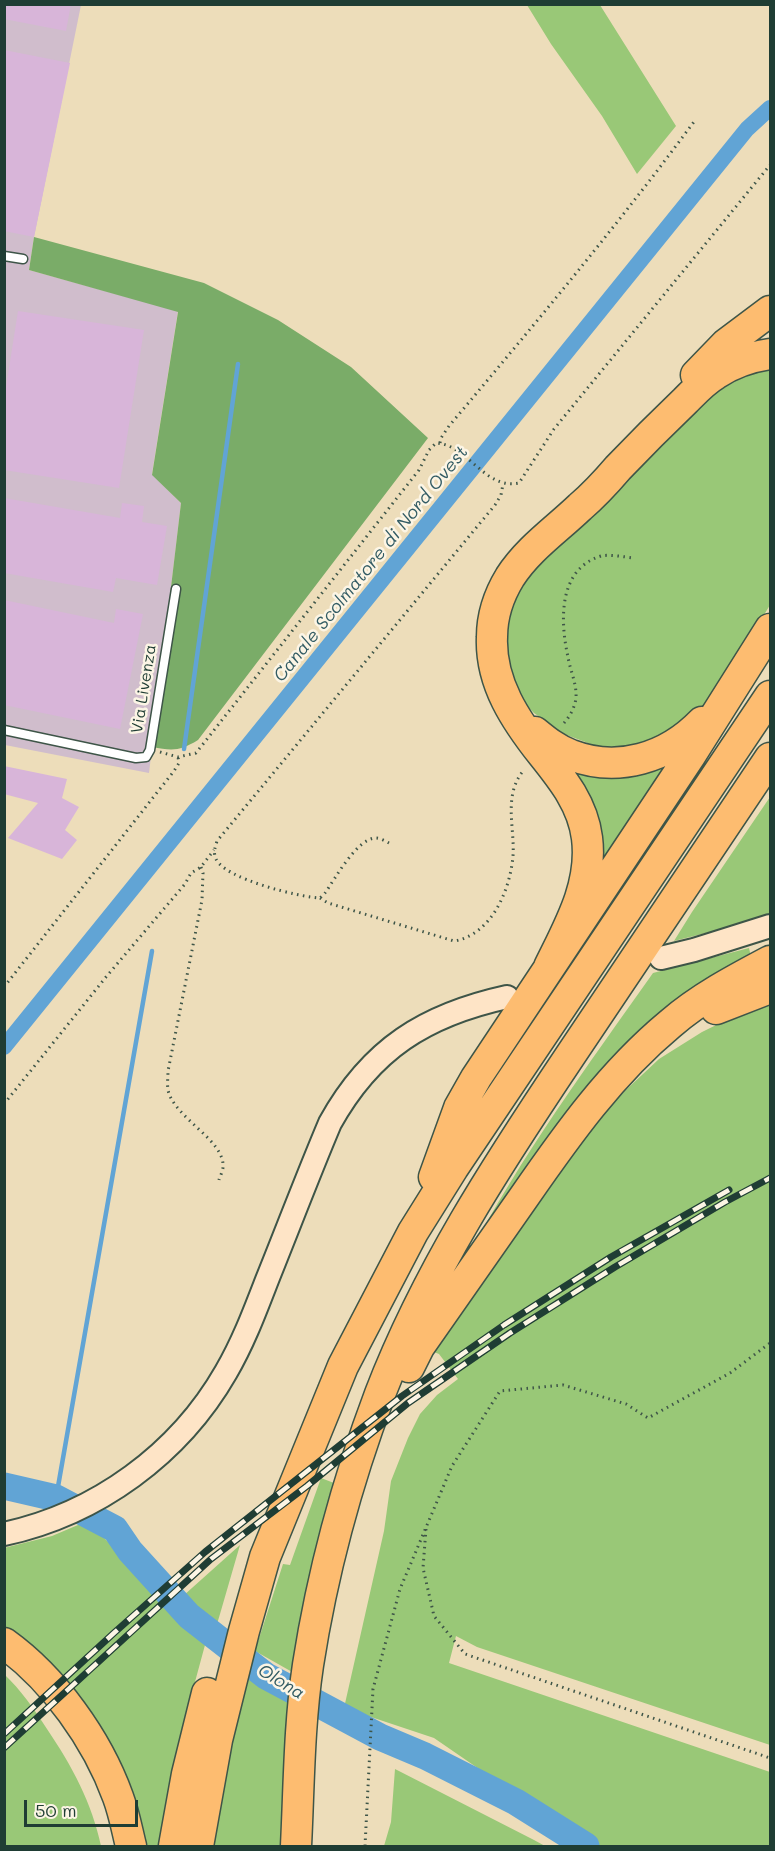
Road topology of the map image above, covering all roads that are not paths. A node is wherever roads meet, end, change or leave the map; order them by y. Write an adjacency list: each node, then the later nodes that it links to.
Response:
1 (4, 256): 2 (lane)
2 (23, 259)
3 (771, 311): 5 (highway)
4 (771, 354): 5 (highway)
5 (651, 433): 9 (highway)
6 (176, 589): 10 (lane, Via Livenza)
7 (764, 639): 9 (highway); 17 (highway)
8 (771, 696): 21 (highway)
9 (513, 712): 17 (highway)
10 (4, 730)
11 (771, 758): 22 (highway)
12 (771, 926): 14 (main road)
13 (771, 936): 14 (main road)
14 (694, 950): 15 (main road)
15 (661, 958)
16 (771, 961): 20 (highway)
17 (549, 967): 21 (highway)
18 (771, 988): 20 (highway)
19 (507, 997): 23 (main road)
20 (651, 1041): 22 (highway)
21 (413, 1232): 25 (highway)
22 (355, 1470): 29 (highway)
23 (4, 1534)
24 (4, 1643): 26 (highway)
25 (223, 1672): 27 (highway); 28 (highway)
26 (131, 1846)
27 (174, 1846)
28 (198, 1846)
29 (296, 1846)

